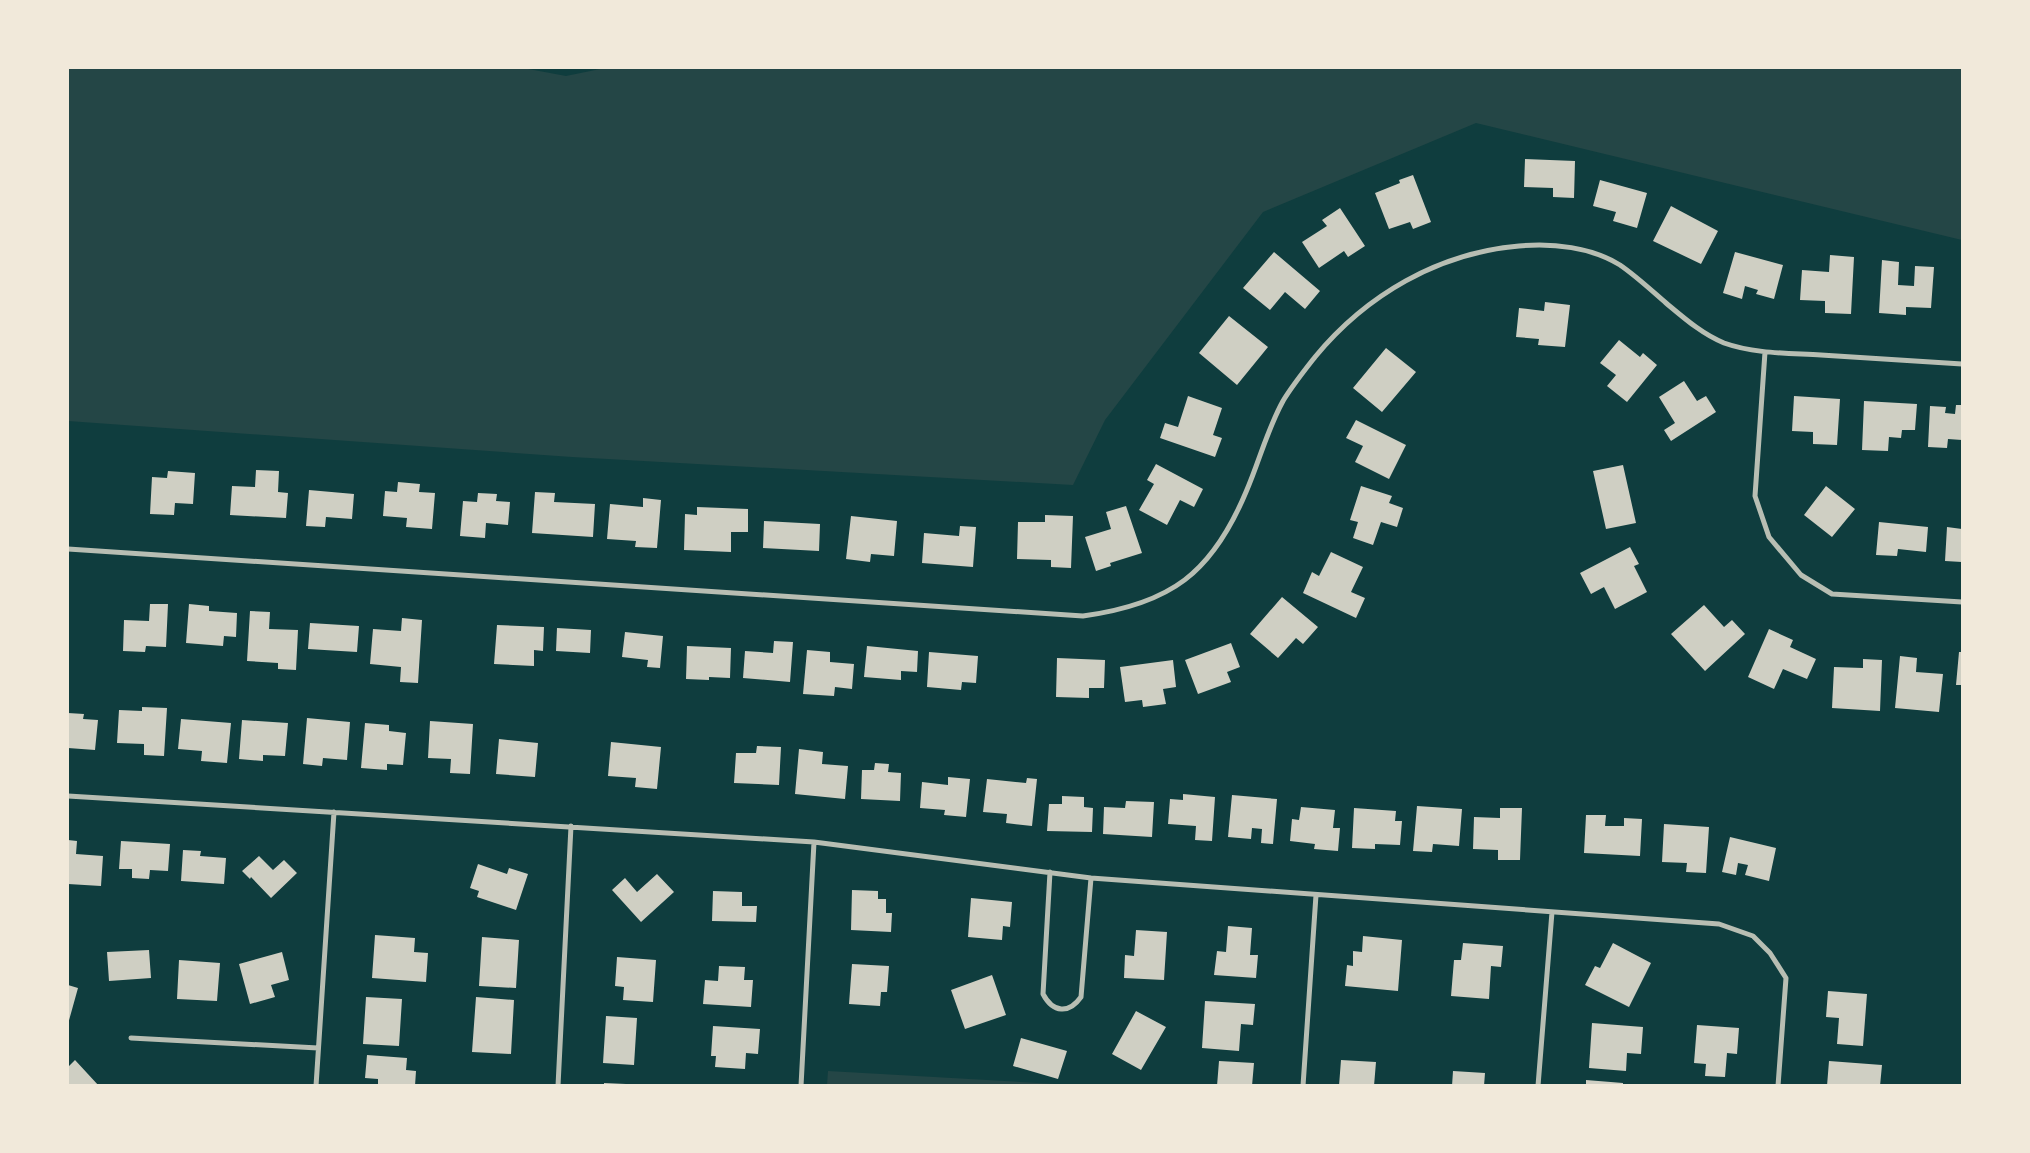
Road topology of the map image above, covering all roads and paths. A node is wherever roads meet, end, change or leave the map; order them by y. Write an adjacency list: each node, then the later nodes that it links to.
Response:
1 (1765, 352): 2 (street); 3 (street); 4 (street)
2 (1962, 364)
3 (68, 550)
4 (1962, 602)
5 (68, 796): 6 (street)
6 (334, 812): 7 (street); 14 (street)
7 (571, 826): 8 (street); 16 (street)
8 (814, 842): 9 (street); 17 (street)
9 (1050, 872): 10 (street); 10 (street)
10 (1091, 878): 11 (street)
11 (1316, 895): 12 (street); 18 (street)
12 (1552, 912): 19 (street); 20 (street)
13 (131, 1038): 14 (street)
14 (318, 1048): 15 (street)
15 (316, 1086)
16 (558, 1086)
17 (801, 1086)
18 (1303, 1086)
19 (1538, 1086)
20 (1778, 1086)

